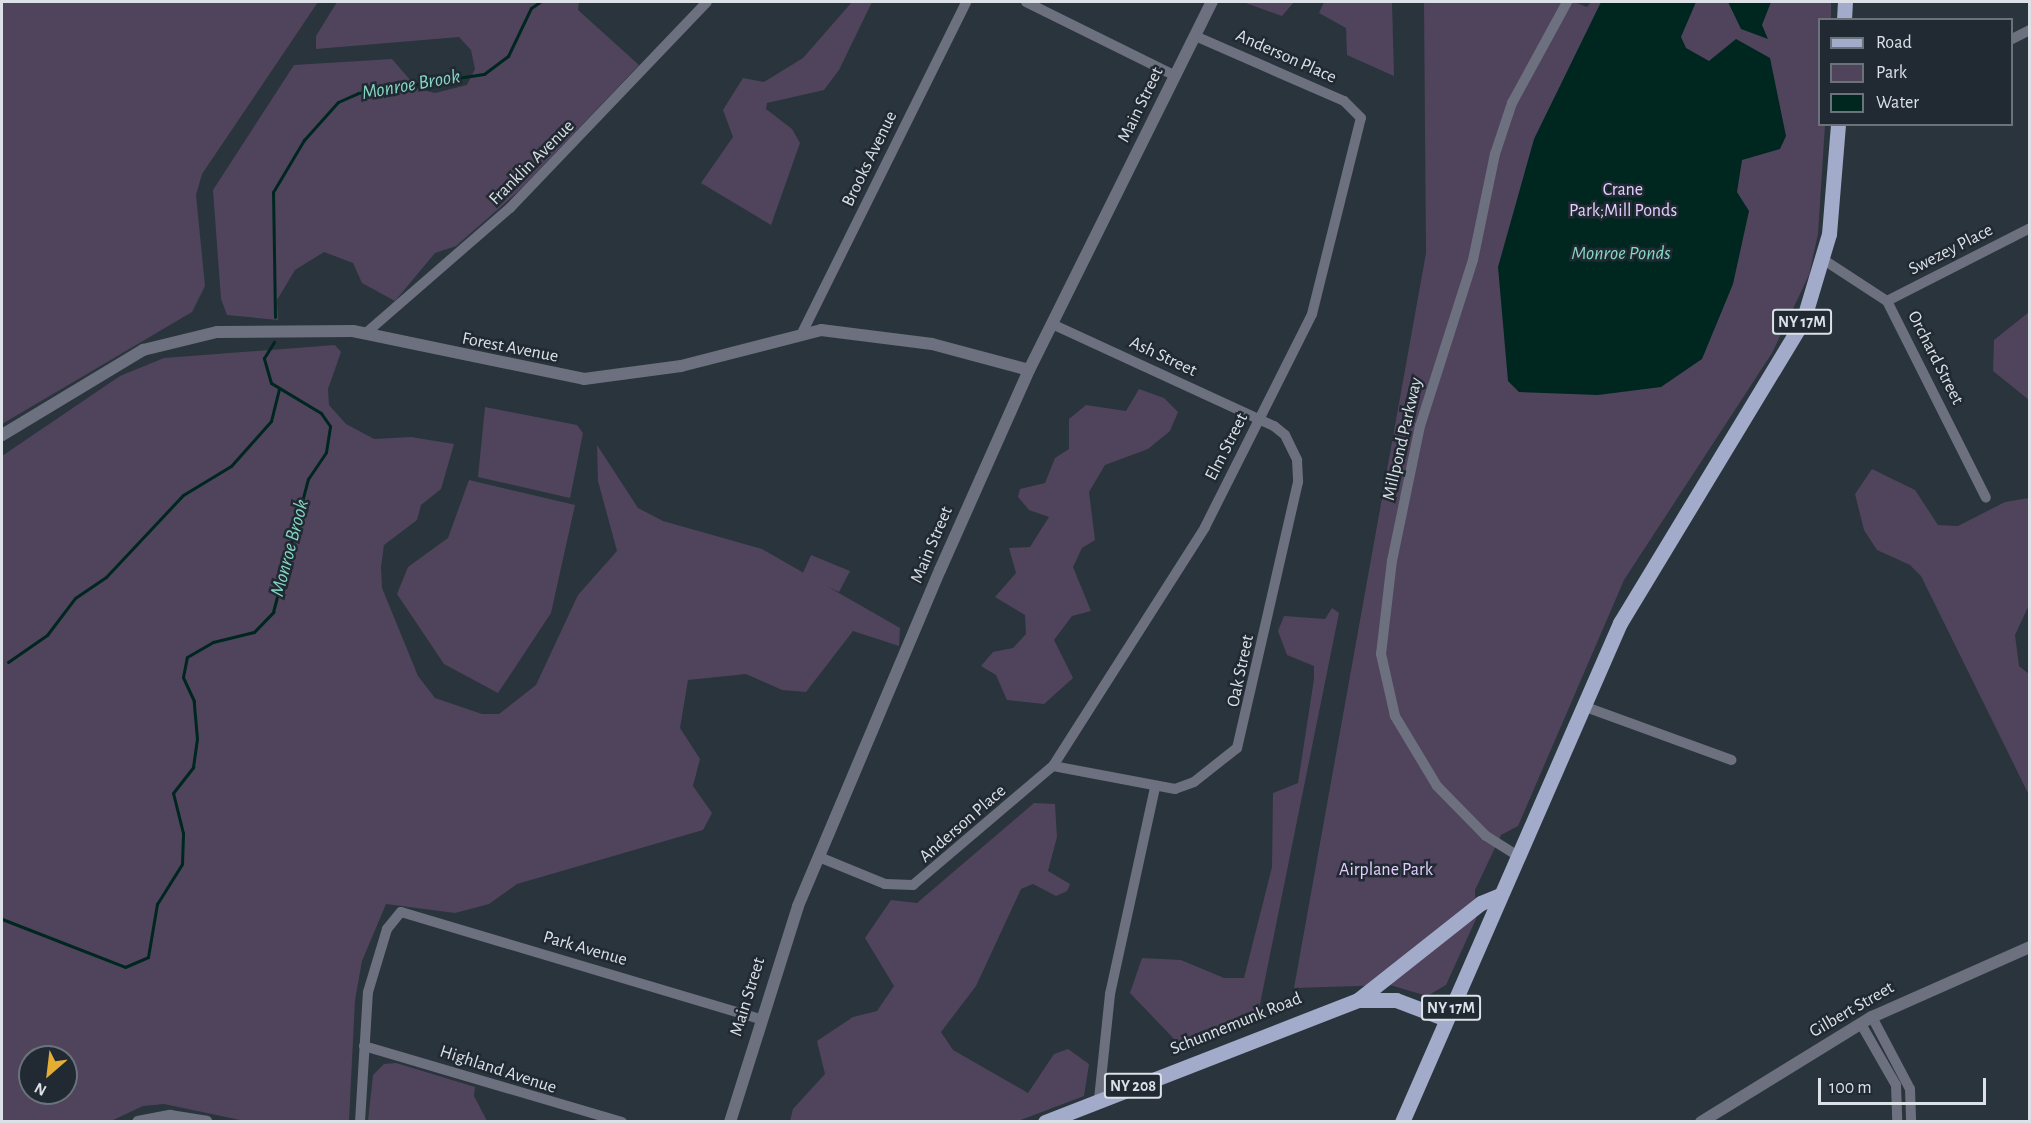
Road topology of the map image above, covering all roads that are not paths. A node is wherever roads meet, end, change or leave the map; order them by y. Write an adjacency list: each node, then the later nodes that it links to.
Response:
1 (707, 2): 19 (street, Franklin Avenue)
2 (966, 2): 18 (street, Brooks Avenue)
3 (1026, 2): 11 (street)
4 (1212, 2): 9 (street, Main Street)
5 (1566, 2): 28 (street, Millpond Parkway)
6 (1845, 2): 7 (main road)
7 (1844, 18)
8 (2030, 30): 10 (street)
9 (1196, 36): 11 (street, Main Street); 12 (street, Anderson Place)
10 (2013, 38)
11 (1176, 76): 17 (street, Main Street)
12 (1359, 114): 21 (street, Elm Street)
13 (1838, 126): 15 (main road, NY 17M)
14 (2030, 228): 16 (street, Swezey Place)
15 (1824, 260): 16 (street, Orchard Street); 24 (main road, NY 17M)
16 (1887, 301): 23 (street, Orchard Street)
17 (1052, 324): 20 (street, Main Street); 21 (street, Ash Street)
18 (803, 331): 19 (street, Forest Avenue); 20 (street, Forest Avenue)
19 (366, 333): 22 (street, Forest Avenue)
20 (1029, 370): 29 (street, Main Street)
21 (1260, 419): 26 (street, Elm Street); 27 (street, Oak Street)
22 (2, 435)
23 (1986, 498)
24 (1583, 706): 25 (street); 28 (main road, NY 17M)
25 (1731, 760)
26 (1053, 766): 27 (street, Oak Street); 29 (street, Anderson Place)
27 (1155, 788): 37 (street)
28 (1518, 856): 30 (main road, NY 17M)
29 (819, 857): 33 (street, Main Street)
30 (1500, 895): 32 (main road); 34 (main road, NY 17M)
31 (2030, 947): 35 (street, Gilbert Street)
32 (1358, 1000): 34 (main road, Schunnemunk Road / NY 208); 37 (main road, Schunnemunk Road / NY 208)
33 (759, 1019): 36 (street, Park Avenue); 42 (street, Main Street)
34 (1446, 1019): 44 (main road, NY 17M)
35 (1866, 1020): 45 (street, Gilbert Street); 46 (street); 47 (street)
36 (364, 1046): 40 (street); 41 (street, Highland Avenue)
37 (1099, 1099): 43 (main road, Schunnemunk Road / NY 208)
38 (138, 1122): 39 (street)
39 (207, 1122)
40 (360, 1122)
41 (622, 1122)
42 (730, 1122)
43 (1045, 1122)
44 (1402, 1122)
45 (1701, 1122)
46 (1898, 1122)
47 (1911, 1122)

